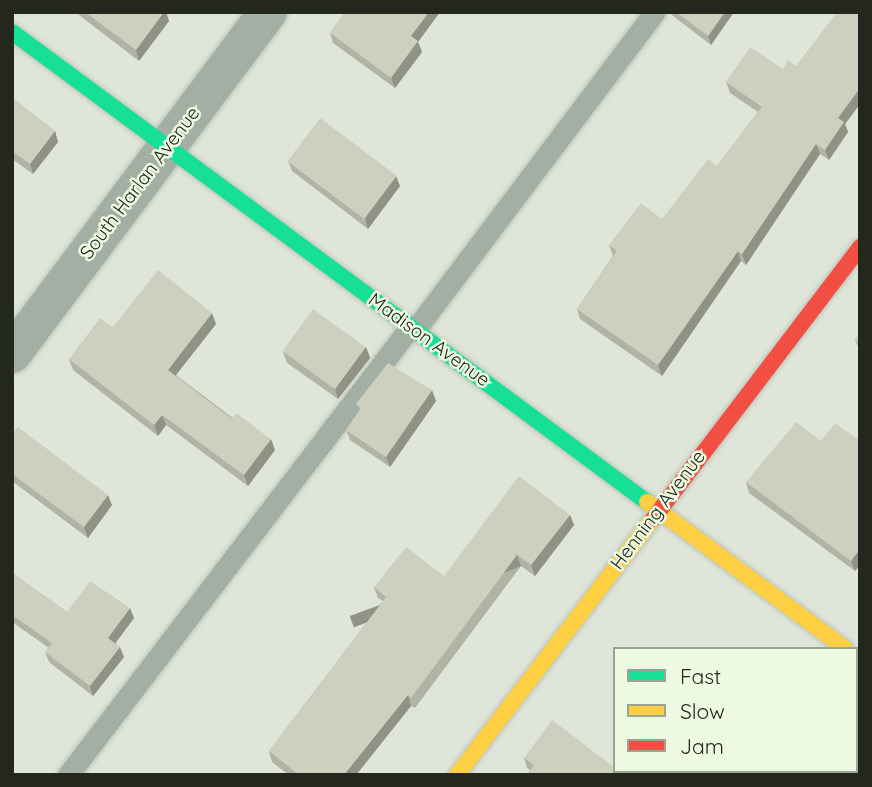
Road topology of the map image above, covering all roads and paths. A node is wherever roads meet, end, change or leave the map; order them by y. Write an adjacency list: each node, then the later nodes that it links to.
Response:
1 (268, 12): 4 (street, South Harlan Avenue)
2 (655, 12): 6 (lane)
3 (12, 32): 4 (street, Madison Avenue)
4 (167, 147): 6 (street, Madison Avenue); 7 (street, South Harlan Avenue)
5 (860, 247): 8 (street, Henning Avenue)
6 (413, 328): 8 (street, Madison Avenue); 10 (lane)
7 (12, 354)
8 (658, 510): 9 (street, Madison Avenue); 11 (street, Henning Avenue)
9 (843, 647)
10 (68, 775)
11 (457, 775)

